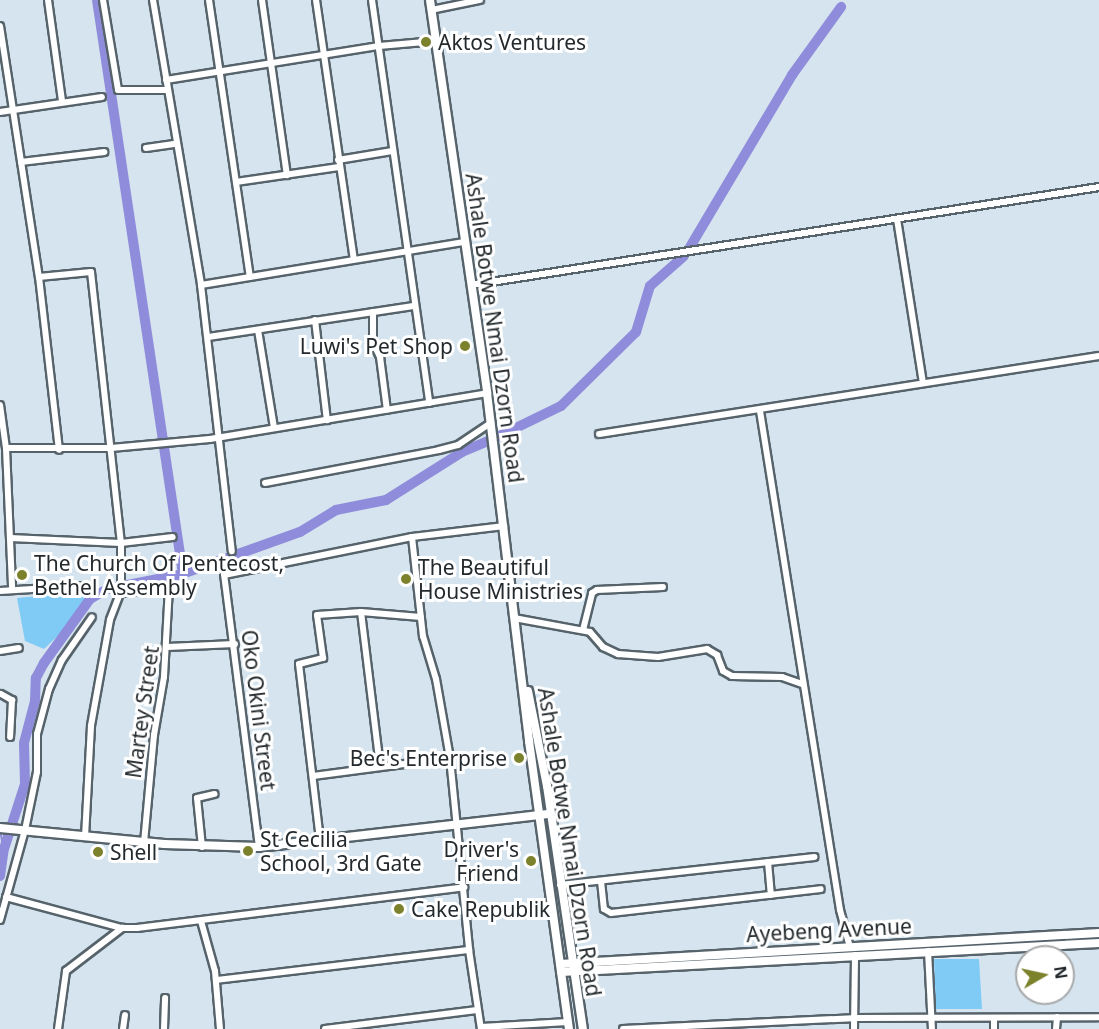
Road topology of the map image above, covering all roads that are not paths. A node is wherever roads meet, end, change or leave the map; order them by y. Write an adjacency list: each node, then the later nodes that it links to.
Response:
1 (48, 0): 20 (street)
2 (103, 0): 18 (street)
3 (153, 0): 17 (street)
4 (209, 0): 16 (street)
5 (262, 0): 15 (street)
6 (316, 0): 14 (street)
7 (372, 0): 13 (street)
8 (430, 0): 10 (street, Ashale Botwe Nmai Dzorn Road)
9 (480, 0): 10 (street)
10 (431, 10): 12 (street, Ashale Botwe Nmai Dzorn Road)
11 (0, 26): 21 (street)
12 (436, 41): 13 (street); 33 (street, Ashale Botwe Nmai Dzorn Road)
13 (379, 46): 14 (street); 25 (street)
14 (322, 54): 15 (street); 28 (street)
15 (271, 64): 16 (street); 29 (street)
16 (219, 72): 17 (street); 30 (street)
17 (166, 80): 18 (street)
18 (168, 90): 23 (street)
19 (102, 98): 20 (street)
20 (62, 100): 21 (street)
21 (14, 110): 22 (street); 27 (street)
22 (0, 112)
23 (176, 144): 24 (street); 38 (street)
24 (146, 148)
25 (392, 151): 28 (street); 34 (street)
26 (104, 152): 27 (street)
27 (21, 162): 36 (street)
28 (338, 164): 29 (street); 35 (street)
29 (287, 175): 30 (street)
30 (236, 182): 37 (street)
31 (1099, 187): 32 (street)
32 (897, 219): 39 (street); 46 (street)
33 (465, 242): 34 (street); 39 (street, Ashale Botwe Nmai Dzorn Road)
34 (406, 250): 35 (street); 40 (street)
35 (354, 259): 37 (street)
36 (39, 277): 59 (street); 60 (street)
37 (250, 277): 38 (street)
38 (201, 285): 44 (street)
39 (472, 285): 47 (street, Ashale Botwe Nmai Dzorn Road)
40 (414, 306): 41 (street); 48 (street)
41 (373, 312): 42 (street); 50 (street)
42 (315, 320): 43 (street); 52 (street)
43 (258, 330): 44 (street); 55 (street)
44 (208, 337): 57 (street)
45 (1099, 356): 46 (street)
46 (923, 383): 51 (street)
47 (487, 393): 48 (street); 53 (street, Ashale Botwe Nmai Dzorn Road)
48 (429, 403): 50 (street)
49 (0, 405): 54 (street)
50 (387, 410): 52 (street)
51 (760, 411): 56 (street); 84 (street)
52 (327, 420): 55 (street)
53 (491, 423): 61 (street); 62 (street, Ashale Botwe Nmai Dzorn Road)
54 (1, 426): 58 (street)
55 (274, 428): 57 (street)
56 (599, 434)
57 (220, 437): 59 (street); 67 (street)
58 (6, 448): 60 (street); 65 (street)
59 (111, 448): 60 (street); 66 (street)
60 (59, 450)
61 (266, 483)
62 (504, 526): 64 (street); 76 (street, Ashale Botwe Nmai Dzorn Road)
63 (173, 537): 66 (street)
64 (412, 537): 75 (street); 78 (street, Oko Okini Street)
65 (10, 538): 66 (street); 70 (street)
66 (121, 543): 72 (street)
67 (232, 551)
68 (81, 586): 70 (street)
69 (663, 587): 77 (street)
70 (12, 588): 71 (street)
71 (0, 591)
72 (121, 592): 79 (street, Martey Street); 96 (street)
73 (361, 612): 75 (street); 88 (street); 89 (street)
74 (92, 617): 95 (street)
75 (421, 617): 87 (street)
76 (514, 618): 77 (street); 82 (street, Ashale Botwe Nmai Dzorn Road)
77 (583, 630): 84 (street)
78 (234, 644): 79 (street); 100 (street, Oko Okini Street)
79 (167, 647): 98 (street, Martey Street)
80 (19, 648): 81 (street)
81 (0, 651)
82 (520, 661): 91 (street, Ashale Botwe Nmai Dzorn Road); 92 (street, Ashale Botwe Nmai Dzorn Road)
83 (0, 684): 85 (street)
84 (802, 684): 115 (street)
85 (0, 694): 86 (street)
86 (10, 737)
87 (450, 758): 88 (street); 93 (street)
88 (380, 766): 89 (street)
89 (313, 776): 97 (street)
90 (215, 794): 99 (street)
91 (550, 814): 92 (street); 104 (street, Ashale Botwe Nmai Dzorn Road)
92 (540, 815): 93 (street); 121 (street, Ashale Botwe Nmai Dzorn Road)
93 (459, 823): 97 (street); 105 (street)
94 (0, 828): 95 (street)
95 (23, 830): 96 (street); 108 (street)
96 (85, 836): 98 (street)
97 (320, 840): 100 (street)
98 (144, 842): 99 (street)
99 (202, 847): 100 (street)
100 (259, 847)
101 (814, 857): 102 (street)
102 (768, 862): 103 (street); 107 (street)
103 (601, 881): 104 (street); 107 (street)
104 (560, 885): 114 (street, Ashale Botwe Nmai Dzorn Road)
105 (464, 887): 110 (street); 116 (street)
106 (821, 889): 107 (street)
107 (771, 895)
108 (6, 897): 109 (street); 111 (street)
109 (0, 920)
110 (201, 921): 111 (street); 122 (street)
111 (122, 928): 136 (street)
112 (1099, 933): 115 (street, Ayebeng Avenue)
113 (1099, 943): 117 (street, Ayebeng Avenue)
114 (570, 945): 119 (street); 120 (street, Ashale Botwe Nmai Dzorn Road)
115 (850, 947): 119 (street, Ayebeng Avenue)
116 (469, 950): 122 (street); 125 (street)
117 (928, 951): 118 (street, Ayebeng Avenue); 127 (street)
118 (855, 955): 119 (street, Ayebeng Avenue); 130 (street)
119 (592, 965): 120 (street, Ayebeng Avenue); 123 (street)
120 (573, 966): 121 (street, Ayebeng Avenue); 123 (street, Ashale Botwe Nmai Dzorn Road)
121 (561, 968): 133 (street, Ashale Botwe Nmai Dzorn Road)
122 (216, 980): 139 (street)
123 (576, 985): 141 (street, Ashale Botwe Nmai Dzorn Road)
124 (165, 998): 138 (street)
125 (477, 1010): 134 (street); 140 (street)
126 (125, 1016): 137 (street)
127 (932, 1016): 130 (street); 131 (street); 145 (street)
128 (1057, 1017): 129 (street); 131 (street); 147 (street)
129 (1099, 1017)
130 (853, 1018): 132 (street); 144 (street)
131 (994, 1019): 146 (street)
132 (793, 1021): 135 (street); 143 (street)
133 (569, 1026): 134 (street)
134 (481, 1028)
135 (650, 1028): 142 (street)
136 (58, 1029)
137 (123, 1029)
138 (164, 1029)
139 (220, 1029)
140 (325, 1029)
141 (583, 1029)
142 (623, 1029)
143 (794, 1029)
144 (854, 1029)
145 (932, 1029)
146 (994, 1029)
147 (1056, 1029)

